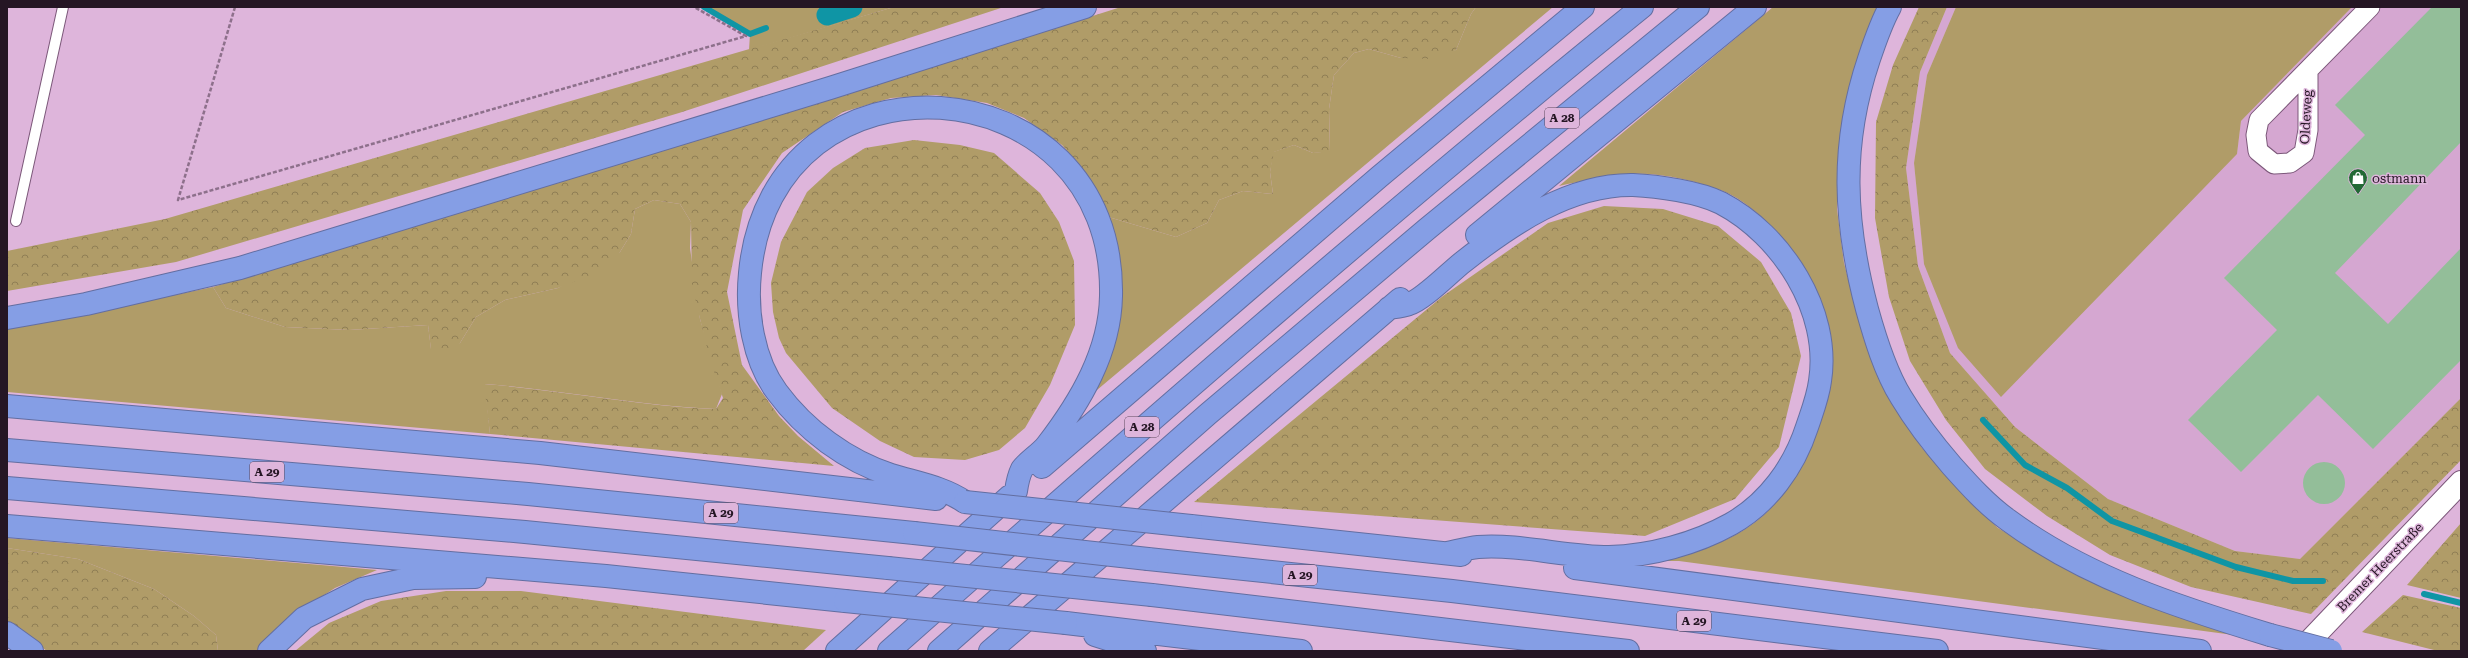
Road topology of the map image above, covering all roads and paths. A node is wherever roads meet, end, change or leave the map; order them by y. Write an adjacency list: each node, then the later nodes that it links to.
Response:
1 (62, 7): 12 (lane)
2 (235, 7): 3 (path)
3 (694, 7)
4 (1085, 7): 14 (highway)
5 (1583, 7): 19 (highway)
6 (1642, 7): 30 (highway, A 28)
7 (1698, 7): 31 (highway, A 28)
8 (1755, 7): 13 (highway)
9 (1890, 7): 40 (highway, bridge)
10 (2370, 7): 11 (street, Oldeweg)
11 (2308, 72)
12 (16, 221)
13 (1389, 308): 22 (highway); 24 (highway)
14 (7, 318)
15 (7, 406): 20 (highway)
16 (7, 450): 37 (highway, A 29, bridge)
17 (2461, 482): 39 (main road, Bremer Heerstraße)
18 (7, 488): 36 (highway, bridge)
19 (1016, 491): 20 (highway); 29 (highway)
20 (965, 502): 22 (highway, bridge)
21 (7, 526): 23 (highway)
22 (1447, 553): 38 (highway)
23 (606, 576): 25 (highway, bridge); 28 (highway)
24 (1022, 621): 32 (highway); 33 (highway)
25 (1066, 623): 34 (highway); 35 (highway)
26 (7, 633): 27 (highway)
27 (32, 651)
28 (269, 651)
29 (837, 651)
30 (889, 651)
31 (939, 651)
32 (990, 651)
33 (1006, 651)
34 (1145, 651)
35 (1301, 651)
36 (1628, 651)
37 (1937, 651)
38 (2200, 651)
39 (2300, 651)
40 (2331, 651)

